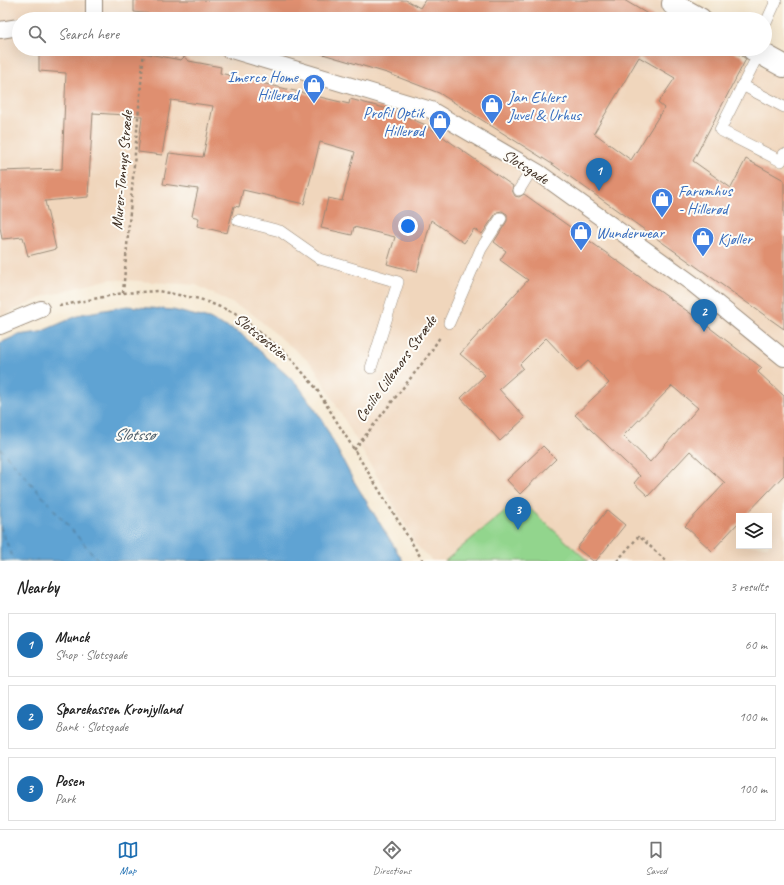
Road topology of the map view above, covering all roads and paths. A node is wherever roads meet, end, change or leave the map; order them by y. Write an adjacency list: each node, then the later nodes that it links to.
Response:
1 (94, 0): 4 (street)
2 (774, 0): 6 (lane)
3 (670, 1): 5 (street)
4 (94, 12)
5 (688, 12)
6 (771, 12)
7 (12, 28): 8 (street)
8 (0, 30)
9 (143, 56): 21 (path, Murer-Tonnys Stræde)
10 (252, 56): 17 (street, Slotsgade)
11 (753, 56): 14 (lane)
12 (766, 56): 13 (street)
13 (784, 66)
14 (742, 85): 15 (lane); 16 (lane)
15 (784, 107)
16 (784, 154)
17 (532, 169): 18 (lane); 25 (street, Slotsgade)
18 (519, 190)
19 (501, 218): 23 (lane, Cecilie Lillemors Stræde)
20 (238, 220): 26 (lane)
21 (123, 293): 22 (path, Slotssøstien); 27 (path, Slotssøstien)
22 (41, 309): 24 (street)
23 (449, 324): 27 (path, Cecilie Lillemors Stræde)
24 (0, 326)
25 (784, 358)
26 (371, 368)
27 (354, 450): 28 (path, Slotssøstien)
28 (423, 561)
29 (617, 561): 30 (path)
30 (666, 561)

